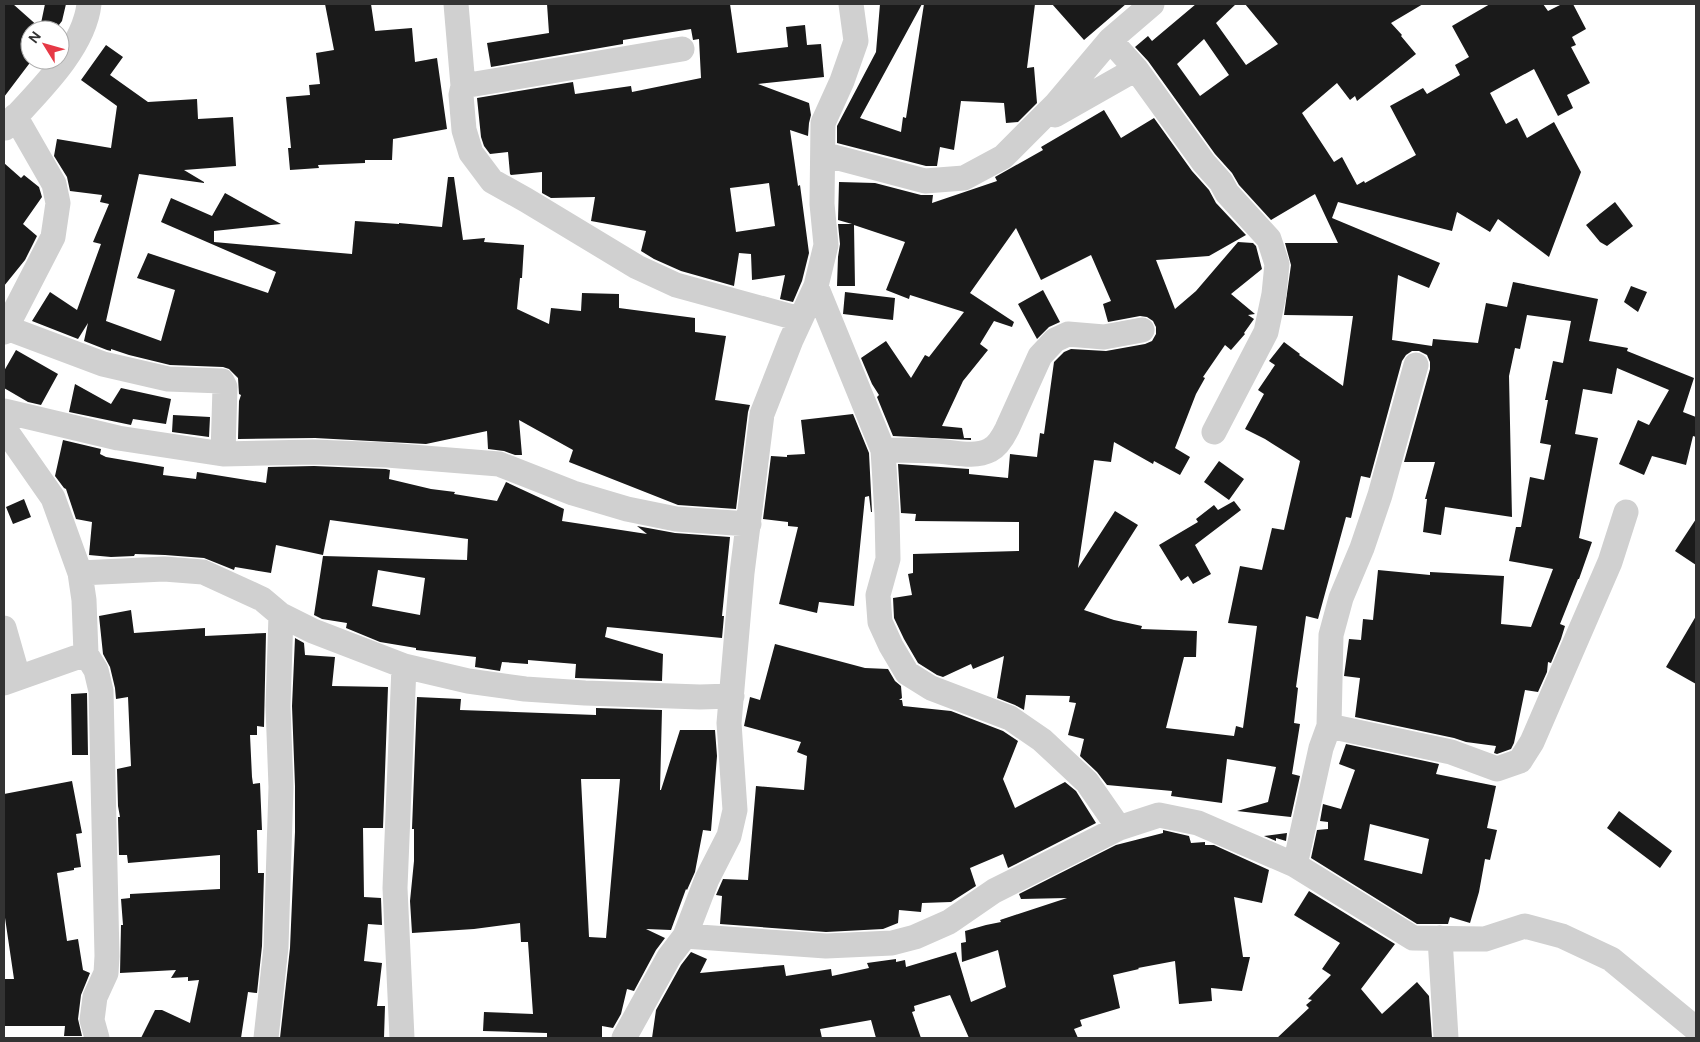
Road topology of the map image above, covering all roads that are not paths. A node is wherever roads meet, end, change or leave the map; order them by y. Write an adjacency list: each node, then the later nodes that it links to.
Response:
1 (88, 4): 9 (street)
2 (456, 4): 8 (street)
3 (851, 4): 11 (street)
4 (1152, 4): 5 (street)
5 (1110, 40): 7 (street); 10 (street)
6 (682, 49): 8 (street)
7 (1136, 69): 10 (street); 19 (street)
8 (463, 86): 13 (street)
9 (10, 122): 14 (street)
10 (1026, 133): 11 (street)
11 (823, 154): 12 (street)
12 (816, 286): 13 (street); 20 (street)
13 (800, 319): 23 (street)
14 (5, 330): 21 (street)
15 (1142, 330): 20 (street)
16 (1416, 365): 31 (street)
17 (4, 411): 21 (street)
18 (4, 428): 24 (street)
19 (1214, 432)
20 (883, 450): 32 (street)
21 (223, 454): 23 (street)
22 (1626, 512): 31 (street)
23 (749, 524): 30 (street)
24 (80, 573): 25 (street); 27 (street)
25 (281, 615): 28 (street); 38 (street)
26 (4, 628): 29 (street)
27 (86, 654): 29 (street); 37 (street)
28 (404, 666): 30 (street); 39 (street)
29 (11, 680)
30 (732, 696): 34 (street)
31 (1329, 726): 33 (street)
32 (1119, 828): 33 (street); 34 (street)
33 (1295, 865): 35 (street)
34 (685, 936): 40 (street)
35 (1440, 938): 36 (street); 41 (street)
36 (1696, 1029)
37 (97, 1038)
38 (266, 1038)
39 (402, 1038)
40 (624, 1038)
41 (1446, 1038)

